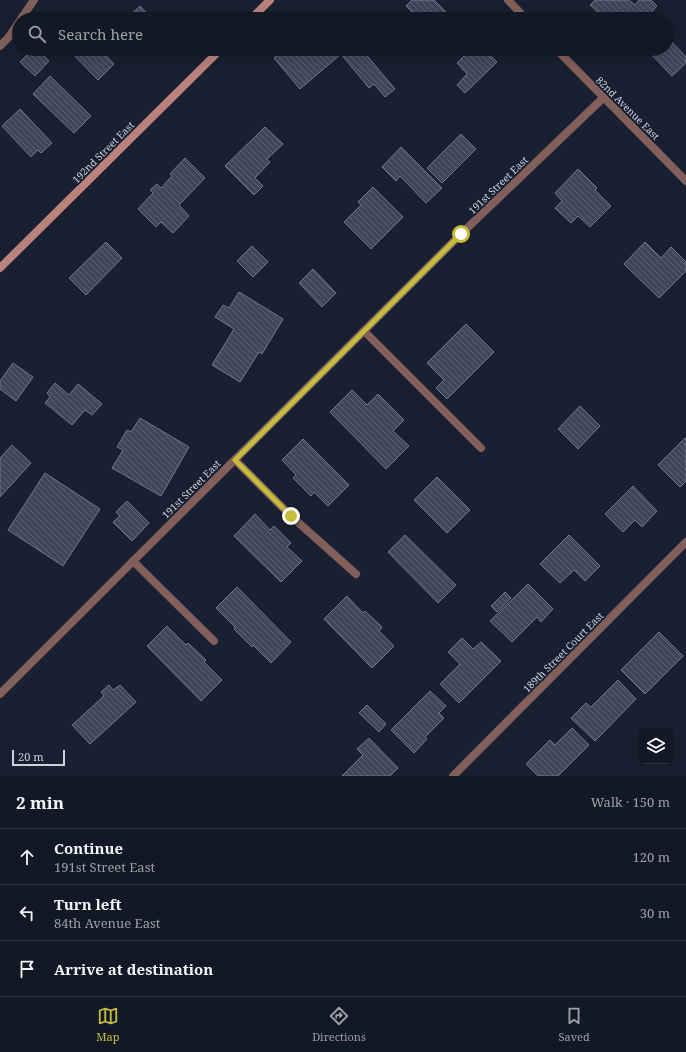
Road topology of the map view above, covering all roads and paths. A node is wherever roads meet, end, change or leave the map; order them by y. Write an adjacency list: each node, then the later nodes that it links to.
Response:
1 (34, 0): 4 (street)
2 (270, 0): 5 (street)
3 (508, 0): 6 (street)
4 (26, 12)
5 (258, 12)
6 (519, 12)
7 (12, 32): 8 (street)
8 (0, 46)
9 (214, 56): 13 (street, 192nd Street East)
10 (563, 56): 11 (street, 82nd Avenue East)
11 (603, 98): 12 (street, 82nd Avenue East); 14 (street, 191st Street East)
12 (686, 181)
13 (0, 268)
14 (364, 331): 15 (street); 16 (street, 191st Street East)
15 (481, 448)
16 (235, 460): 18 (street, 191st Street East); 19 (street)
17 (686, 542): 22 (street, 189th Street Court East)
18 (133, 561): 20 (street); 21 (street, 191st Street East)
19 (356, 574)
20 (214, 641)
21 (0, 694)
22 (454, 776)

